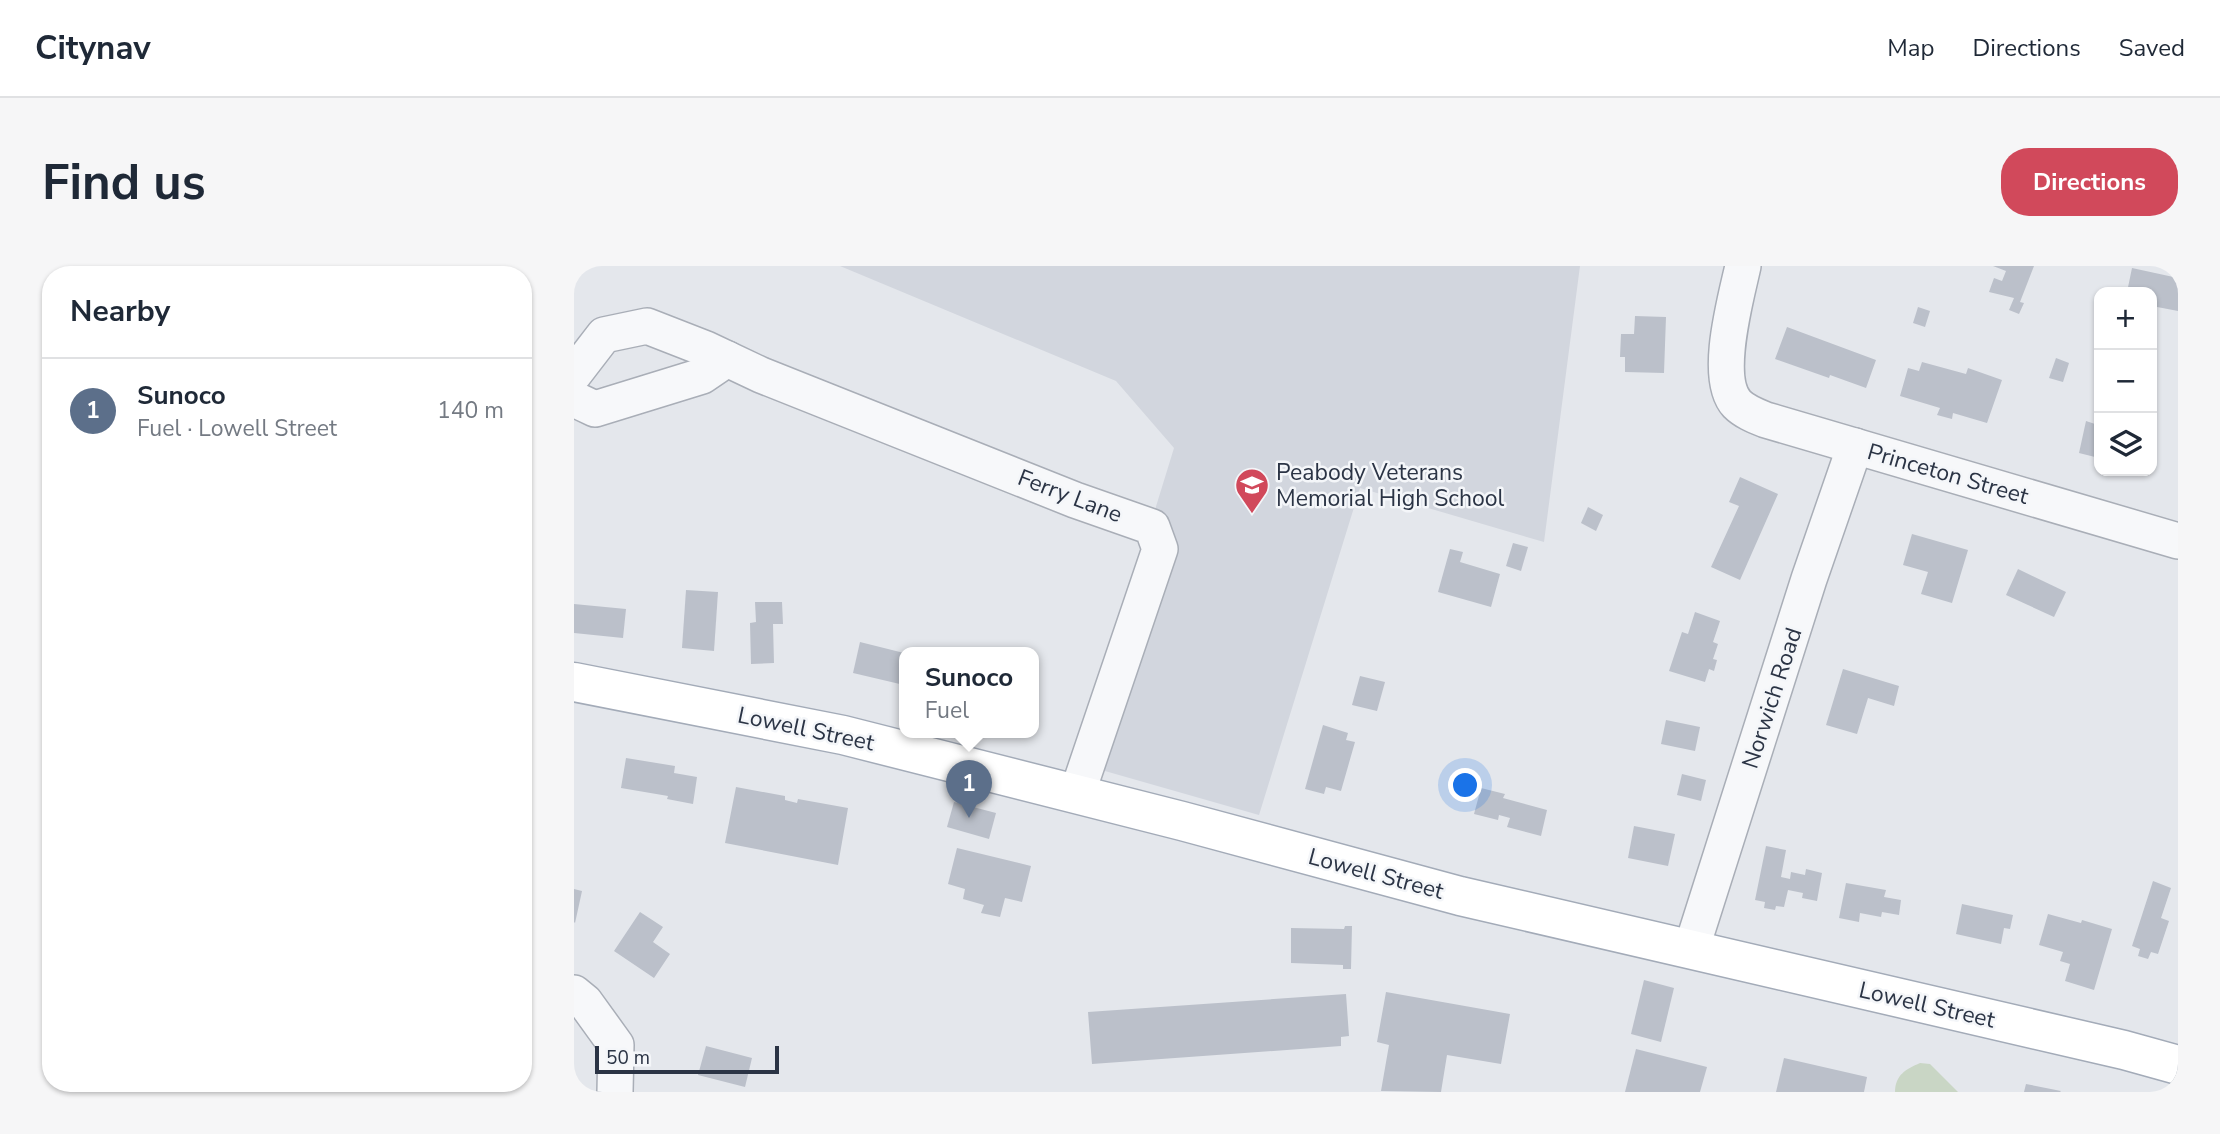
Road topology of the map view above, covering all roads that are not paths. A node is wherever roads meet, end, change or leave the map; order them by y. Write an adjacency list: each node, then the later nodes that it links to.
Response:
1 (1743, 266): 5 (street, Princeton Street)
2 (727, 359): 3 (street, Ferry Lane); 4 (street); 8 (street, Ferry Lane)
3 (574, 374)
4 (574, 399)
5 (1855, 446): 6 (street, Princeton Street); 9 (street, Norwich Road)
6 (2178, 541)
7 (574, 682): 8 (main road, Lowell Street)
8 (1077, 794): 9 (main road, Lowell Street)
9 (1691, 950): 11 (main road, Lowell Street)
10 (574, 993): 12 (street)
11 (2178, 1065)
12 (615, 1092)

